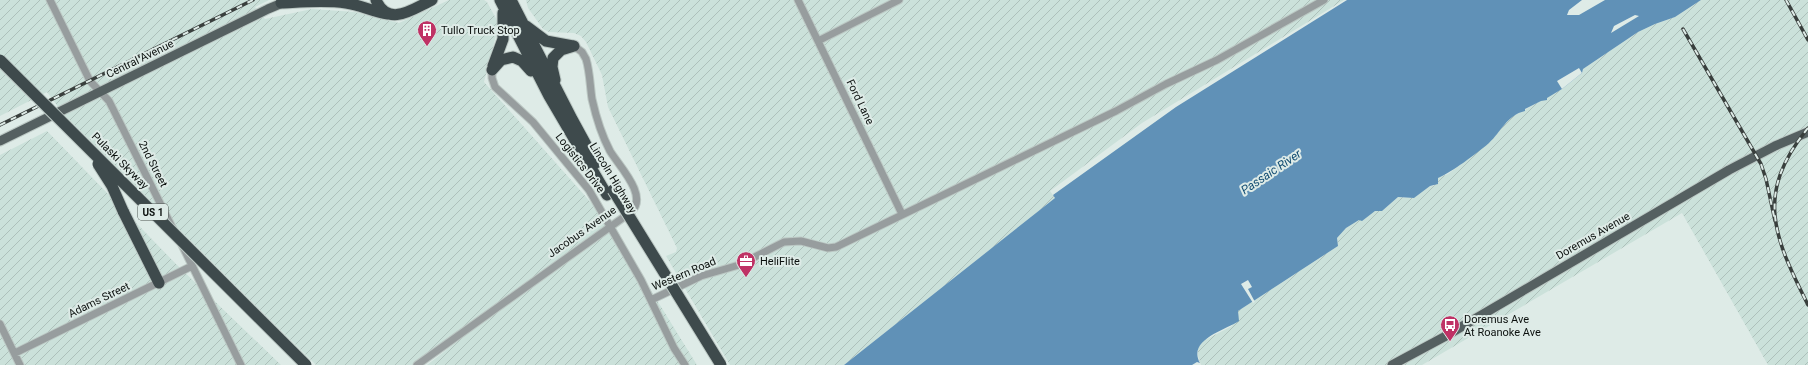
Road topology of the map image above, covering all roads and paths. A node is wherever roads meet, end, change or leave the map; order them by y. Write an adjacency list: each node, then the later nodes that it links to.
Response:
1 (50, 0): 17 (street, 2nd Street)
2 (376, 0): 9 (highway)
3 (432, 0): 9 (highway)
4 (798, 0): 11 (street, Ford Lane)
5 (899, 0): 11 (street)
6 (1324, 0): 22 (street, Western Road)
7 (286, 1): 9 (highway); 17 (main road, Central Avenue)
8 (506, 2): 10 (highway, Lincoln Highway); 16 (highway); 18 (highway, Lincoln Highway)
9 (388, 14)
10 (522, 23): 12 (highway); 18 (highway, Lincoln Highway)
11 (818, 41): 22 (street, Ford Lane)
12 (574, 46): 18 (highway); 23 (street, Jacobus Avenue)
13 (0, 60): 32 (highway, Pulaski Skyway / US 1, bridge)
14 (0, 65): 25 (highway, bridge)
15 (0, 69): 31 (highway, Pulaski Skyway / US 1, bridge)
16 (492, 70): 18 (highway); 23 (street, Logistics Drive)
17 (100, 92): 20 (main road, Central Avenue); 24 (street, 2nd Street)
18 (554, 95): 21 (highway, Lincoln Highway)
19 (1808, 132): 37 (main road, Doremus Avenue)
20 (0, 141)
21 (610, 193): 35 (highway, Lincoln Highway); 36 (highway, Lincoln Highway, bridge)
22 (902, 214): 26 (street, Western Road)
23 (610, 226): 26 (street, Logistics Drive); 33 (street, Jacobus Avenue)
24 (192, 266): 25 (street, Adams Street); 30 (street, 2nd Street)
25 (159, 283): 28 (street, Adams Street)
26 (651, 300): 34 (street, Logistics Drive)
27 (0, 324): 28 (street)
28 (14, 353): 29 (street)
29 (20, 365)
30 (241, 365)
31 (298, 365)
32 (306, 365)
33 (417, 365)
34 (685, 365)
35 (712, 365)
36 (720, 365)
37 (1392, 365)

